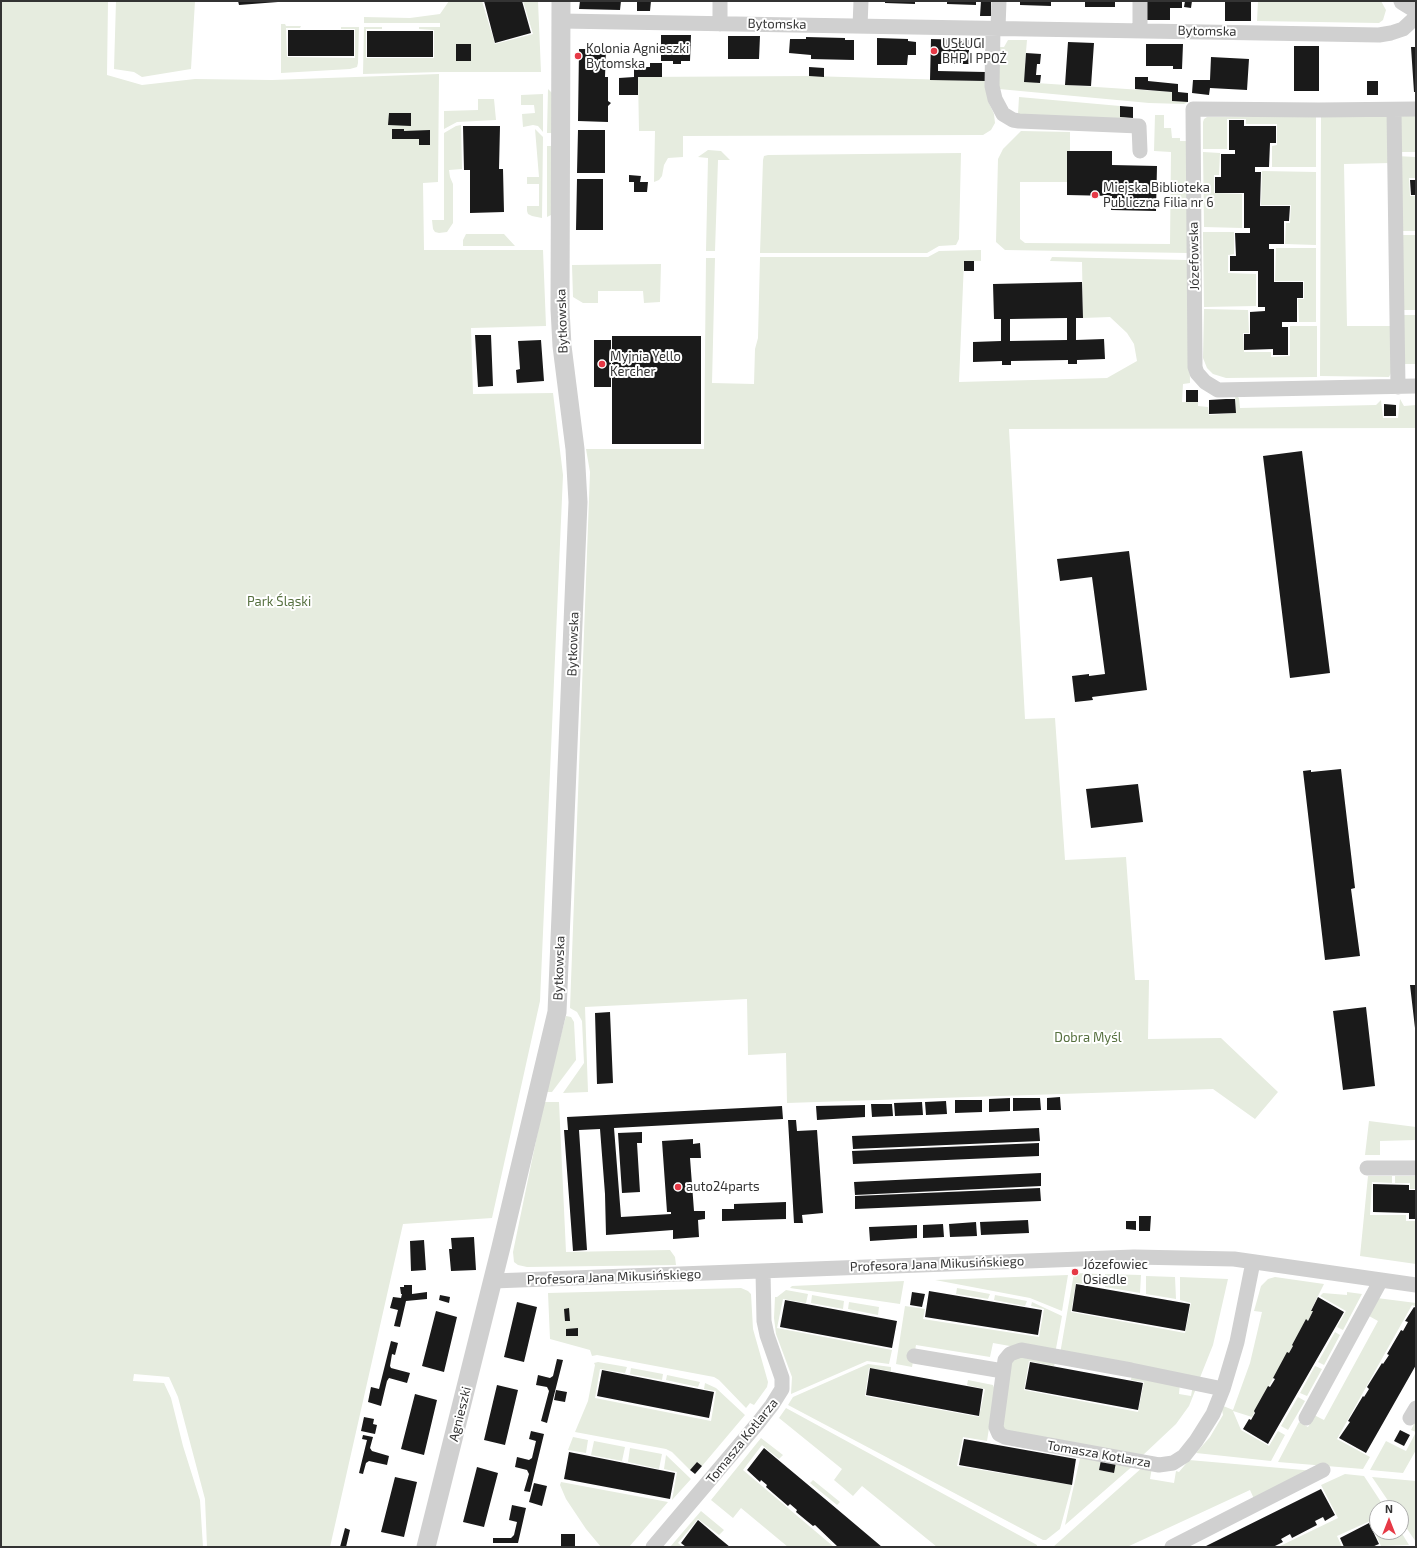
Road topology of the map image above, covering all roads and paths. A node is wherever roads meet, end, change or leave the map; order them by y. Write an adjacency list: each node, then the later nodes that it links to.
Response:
1 (561, 1): 9 (street, Bytkowska)
2 (720, 1): 10 (street)
3 (861, 1): 11 (street)
4 (999, 1): 12 (street)
5 (1140, 1): 13 (street)
6 (1403, 1): 7 (street)
7 (1416, 9)
8 (1416, 17): 13 (street, Bytomska)
9 (561, 21): 10 (street, Bytomska); 24 (street, Bytkowska)
10 (720, 24): 11 (street, Bytomska)
11 (860, 26): 12 (street, Bytomska)
12 (996, 28): 13 (street, Bytomska); 16 (street)
13 (1140, 30)
14 (1416, 109): 15 (street, Józefowska)
15 (1394, 110): 18 (street); 18 (street, Józefowska)
16 (1140, 151)
17 (1416, 386): 18 (street, Józefowska)
18 (1398, 387)
19 (1366, 1168): 20 (street)
20 (1416, 1168)
21 (1253, 1262): 22 (street, Profesora Jana Mikusińskiego); 23 (street, Profesora Jana Mikusińskiego); 28 (street, Tomasza Kotlarza)
22 (763, 1271): 24 (street, Profesora Jana Mikusińskiego); 32 (street, Tomasza Kotlarza)
23 (1381, 1280): 25 (street, Profesora Jana Mikusińskiego); 29 (street)
24 (493, 1281): 31 (street, Agnieszki)
25 (1416, 1285)
26 (914, 1356): 27 (street)
27 (1003, 1371): 28 (street, Tomasza Kotlarza); 28 (street, Tomasza Kotlarza)
28 (1223, 1389)
29 (1306, 1418)
30 (1323, 1470): 33 (street)
31 (426, 1547)
32 (653, 1547)
33 (1172, 1547)

